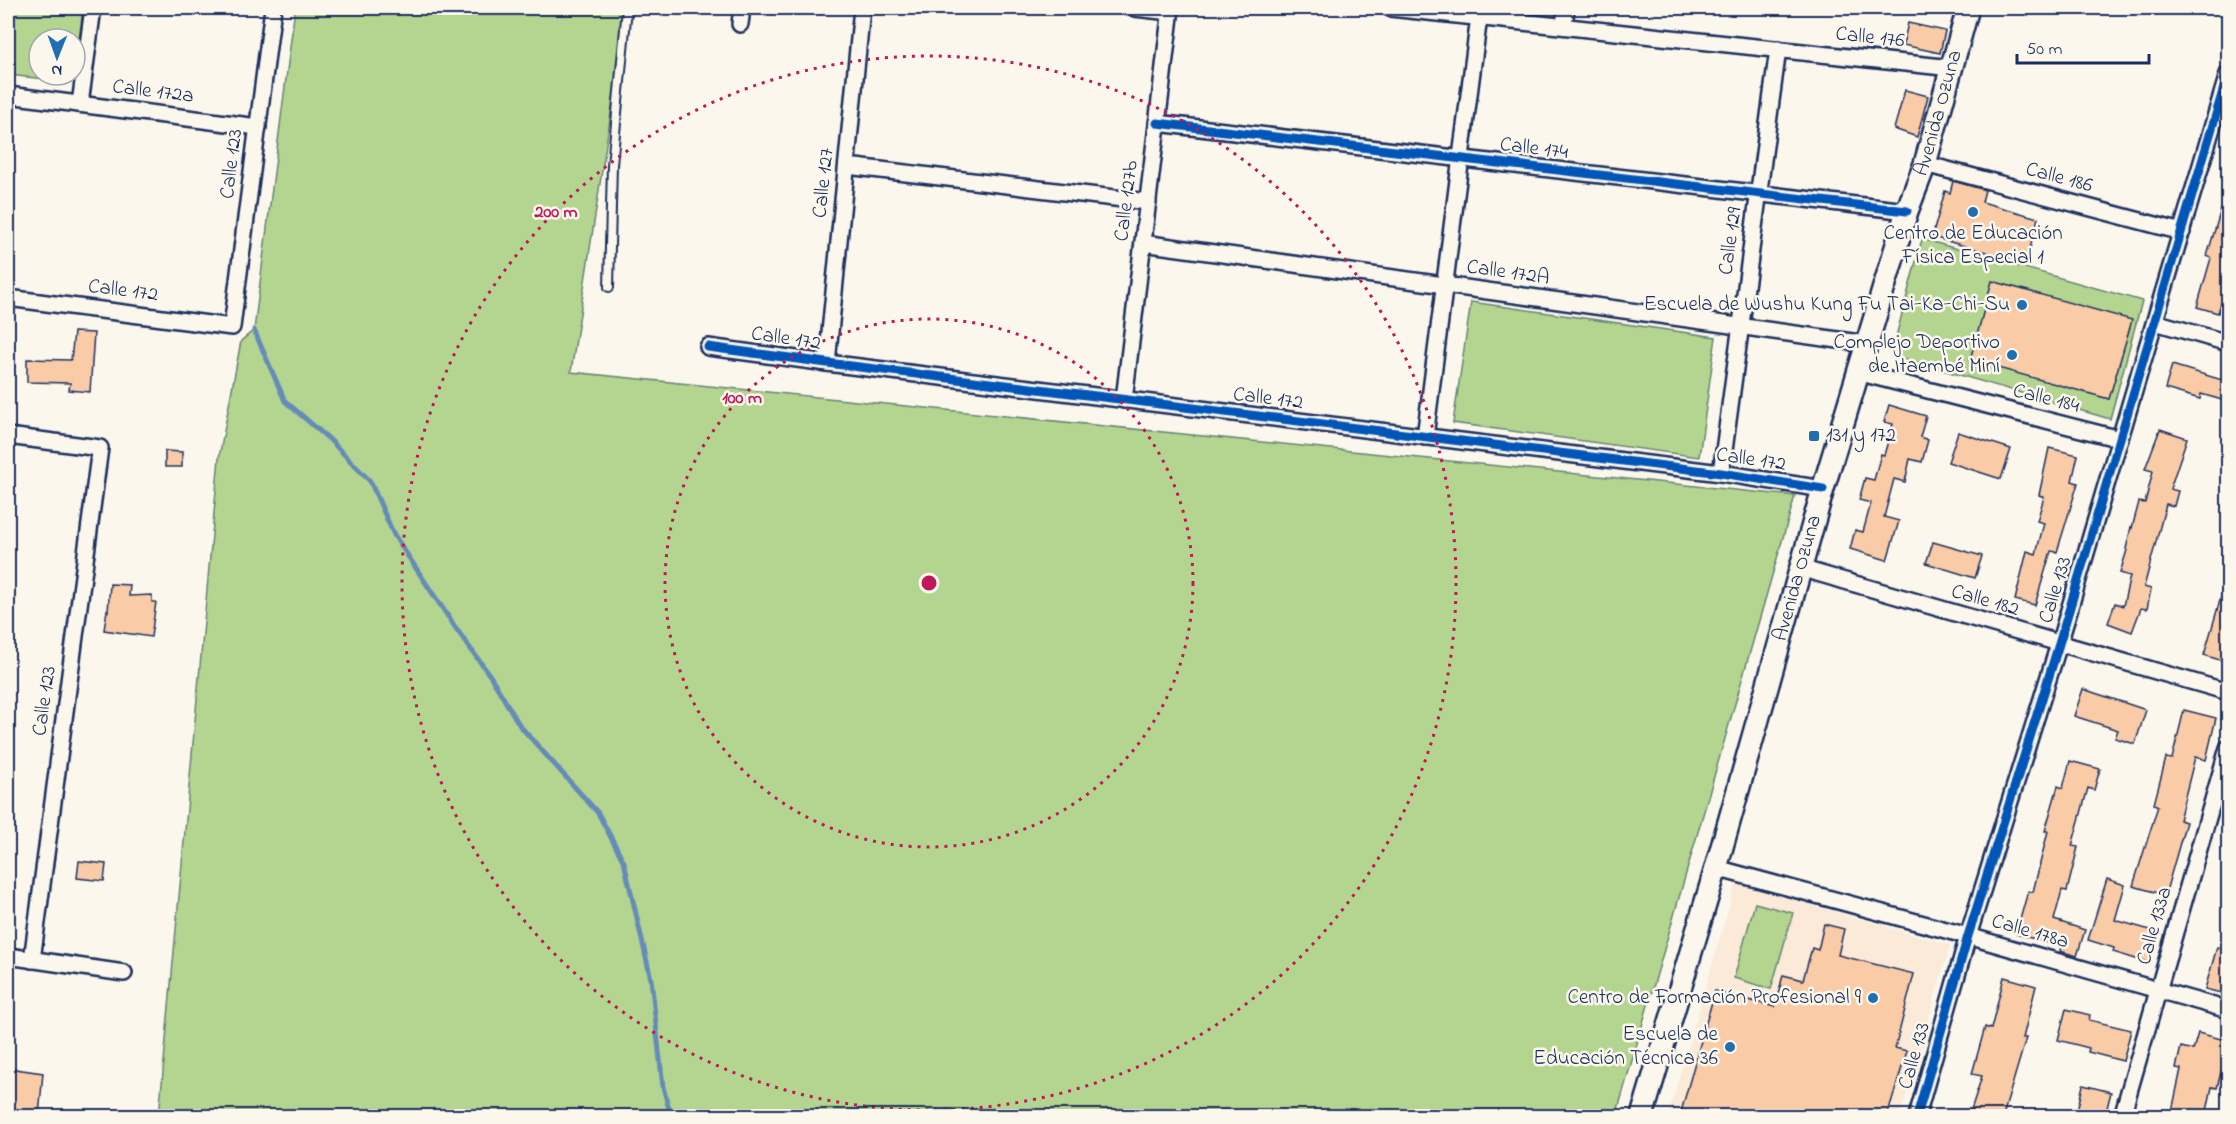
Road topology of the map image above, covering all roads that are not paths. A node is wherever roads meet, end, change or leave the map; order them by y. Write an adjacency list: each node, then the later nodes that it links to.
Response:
1 (93, 8): 18 (street)
2 (273, 8): 20 (street, Calle 123)
3 (627, 8): 30 (lane)
4 (742, 8): 12 (street)
5 (862, 8): 23 (street, Calle 127)
6 (1135, 8): 10 (street)
7 (1390, 8): 11 (street, Calle 176)
8 (1566, 8): 13 (street)
9 (1968, 8): 15 (main road, Avenida Ozuna)
10 (1171, 10): 19 (street, Calle 127b)
11 (1479, 17): 13 (street, Calle 176); 21 (street)
12 (740, 24)
13 (1564, 26): 14 (street, Calle 176)
14 (1778, 50): 15 (street, Calle 176); 24 (street, Calle 129)
15 (1952, 68): 22 (main road, Avenida Ozuna)
16 (2229, 74): 27 (street, Calle 133)
17 (8, 95): 18 (street, Calle 172a)
18 (80, 104): 20 (street, Calle 172a)
19 (1157, 123): 21 (street, Calle 174); 25 (street, Calle 127b)
20 (258, 127): 33 (street, Calle 123)
21 (1461, 159): 24 (street, Calle 174); 29 (street)
22 (1925, 164): 26 (main road, Avenida Ozuna); 27 (street, Calle 186)
23 (847, 166): 25 (street); 38 (street, Calle 127)
24 (1759, 194): 26 (street, Calle 174); 34 (street, Calle 129)
25 (1148, 202): 28 (street, Calle 127b)
26 (1908, 211): 36 (main road, Avenida Ozuna)
27 (2182, 232): 32 (street, Calle 133)
28 (1143, 243): 29 (street, Calle 172A); 40 (street, Calle 127b)
29 (1445, 285): 34 (street, Calle 172A); 42 (street)
30 (609, 287)
31 (8, 298): 33 (street, Calle 172)
32 (2155, 322): 35 (street); 43 (street, Calle 133)
33 (232, 327)
34 (1741, 327): 36 (street, Calle 172A); 44 (street, Calle 129)
35 (2229, 343)
36 (1867, 344): 39 (main road, Avenida Ozuna)
37 (708, 347): 38 (street, Calle 172)
38 (827, 363): 40 (street, Calle 172)
39 (1857, 372): 43 (street, Calle 184); 45 (main road, Avenida Ozuna)
40 (1124, 400): 42 (street, Calle 172)
41 (8, 436): 53 (street, Calle 123)
42 (1425, 437): 44 (street, Calle 172)
43 (2120, 439): 47 (street, Calle 133)
44 (1721, 473): 45 (street, Calle 172)
45 (1823, 489): 46 (main road, Avenida Ozuna)
46 (1800, 568): 47 (street, Calle 182); 50 (main road, Avenida Ozuna)
47 (2059, 644): 48 (street, Calle 182); 51 (street, Calle 133)
48 (2229, 692)
49 (2229, 748): 55 (street, Calle 133a)
50 (1716, 868): 51 (street, Calle 178a); 57 (main road, Avenida Ozuna)
51 (1968, 936): 55 (street, Calle 178a); 58 (street, Calle 133)
52 (8, 956): 53 (street)
53 (32, 960): 54 (street)
54 (124, 973)
55 (2158, 990): 56 (street, Calle 178a); 59 (street, Calle 133a)
56 (2229, 1010)
57 (1642, 1116)
58 (1917, 1116)
59 (2122, 1116)

